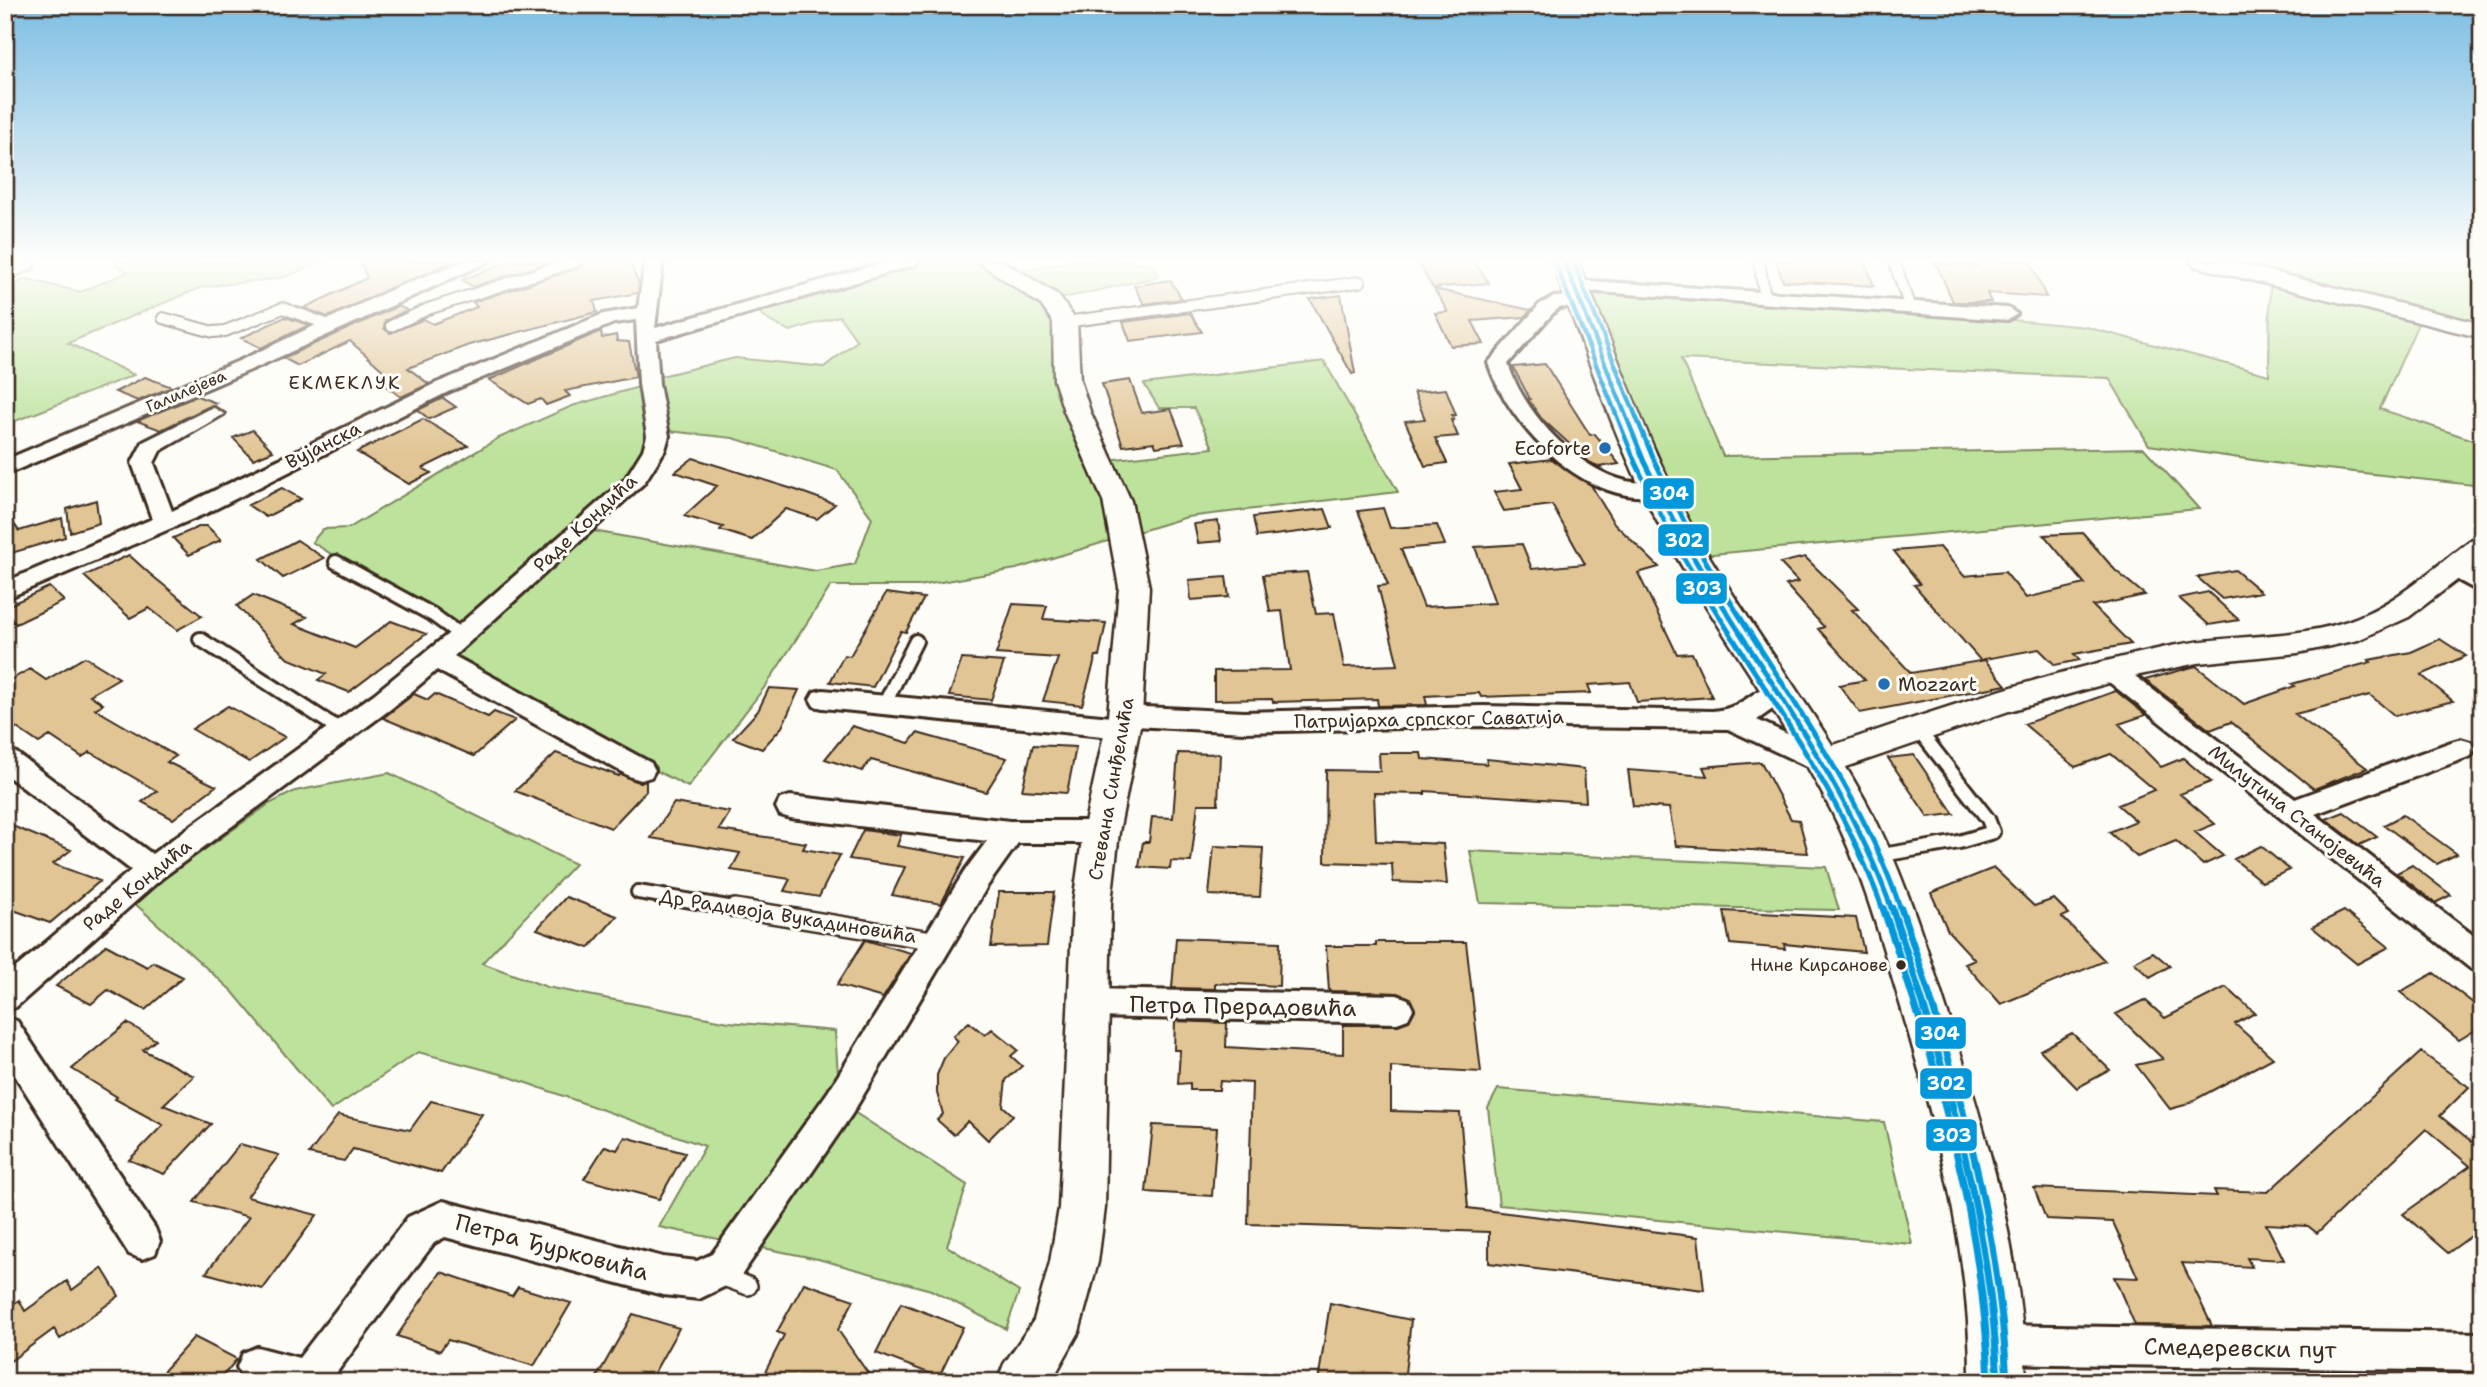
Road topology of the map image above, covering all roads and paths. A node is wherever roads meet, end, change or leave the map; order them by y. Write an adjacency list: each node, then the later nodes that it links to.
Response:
1 (646, 325): 20 (street, Раде Кондића)
2 (191, 326): 3 (lane)
3 (238, 326)
4 (327, 326): 12 (street, Галилејева)
5 (591, 326): 14 (street, Вујанска)
6 (1065, 326): 29 (street, Стевана Синђелића)
7 (1530, 326): 13 (street)
8 (1590, 326): 13 (main road, Смедеревски пут)
9 (2461, 326): 10 (street)
10 (2482, 331)
11 (214, 414): 14 (street)
12 (5, 468)
13 (1656, 489): 25 (main road, Смедеревски пут)
14 (165, 523): 19 (street, Вујанска)
15 (2482, 546): 17 (street)
16 (336, 562): 20 (lane)
17 (2451, 567): 18 (street); 24 (street)
18 (2482, 585)
19 (5, 591)
20 (462, 636): 23 (street, Раде Кондића)
21 (200, 639): 31 (lane)
22 (916, 641): 27 (lane)
23 (436, 658): 31 (street, Раде Кондића); 35 (street)
24 (2113, 672): 30 (street); 37 (street, Милутина Станојевића)
25 (1778, 691): 28 (street, Патријарха српског Саватија); 34 (main road, Смедеревски пут)
26 (823, 699): 27 (street, Патријарха српског Саватија)
27 (885, 703): 29 (street, Патријарха српског Саватија)
28 (1733, 720): 29 (street, Патријарха српског Саватија); 34 (street, Патријарха српског Саватија)
29 (1124, 722): 39 (street, Стевана Синђелића)
30 (1918, 729): 34 (street); 40 (lane)
31 (342, 731): 41 (street, Раде Кондића)
32 (2461, 749): 37 (street)
33 (5, 759): 41 (street)
34 (1824, 762): 40 (main road, Смедеревски пут)
35 (641, 770)
36 (790, 807): 38 (street)
37 (2290, 812): 44 (street, Милутина Станојевића)
38 (1010, 832): 39 (street); 43 (street)
39 (1101, 832): 46 (street, Стевана Синђелића)
40 (1872, 857): 53 (main road, Смедеревски пут)
41 (152, 870): 45 (street, Раде Кондића)
42 (638, 892): 43 (lane, Др Радивоја Вукадиновића)
43 (937, 941): 50 (street)
44 (2482, 960)
45 (5, 997)
46 (1089, 1003): 47 (street, Петра Прерадовића); 56 (street, Стевана Синђелића)
47 (1396, 1009)
48 (5, 1031): 49 (street)
49 (142, 1241)
50 (714, 1274): 51 (lane); 55 (street, Петра Ђурковића)
51 (748, 1286)
52 (2482, 1352): 53 (street, Смедеревски пут)
53 (1998, 1363)
54 (257, 1367): 55 (street, Петра Ђурковића)
55 (312, 1381)
56 (1022, 1382)

